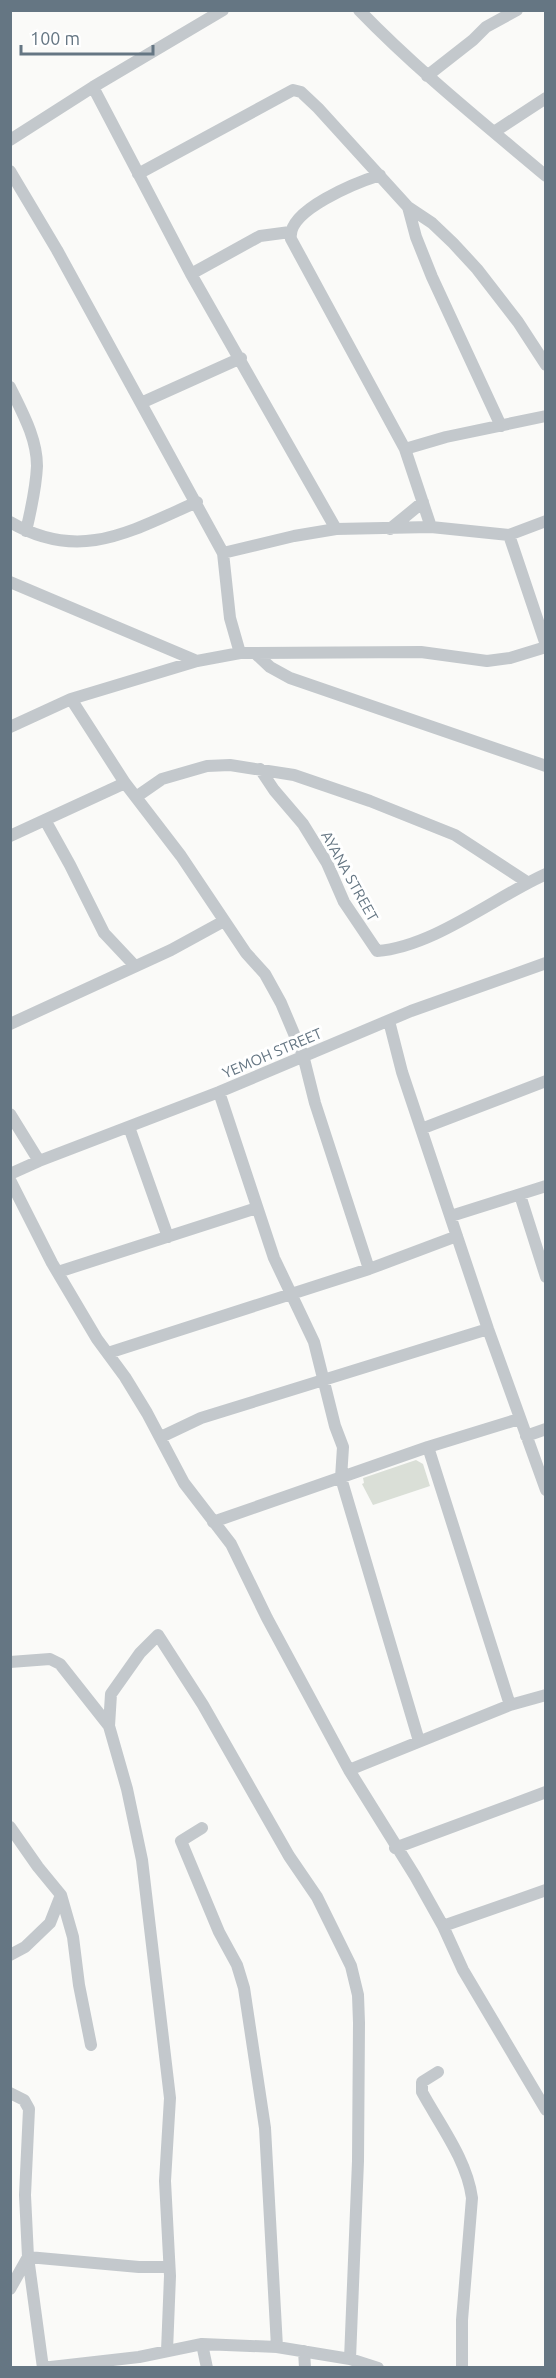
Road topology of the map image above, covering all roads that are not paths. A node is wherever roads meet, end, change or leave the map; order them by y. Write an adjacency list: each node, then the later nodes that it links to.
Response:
1 (223, 10): 5 (street)
2 (360, 10): 4 (street)
3 (517, 10): 4 (street)
4 (427, 76): 7 (street)
5 (93, 87): 8 (street); 10 (street)
6 (546, 98): 7 (street)
7 (494, 132): 12 (street)
8 (10, 140)
9 (10, 171): 19 (street)
10 (138, 174): 11 (street); 15 (street)
11 (380, 175): 13 (street); 14 (street)
12 (546, 176)
13 (408, 207): 17 (street); 21 (street)
14 (290, 232): 15 (street); 22 (street)
15 (191, 274): 16 (street)
16 (241, 358): 19 (street); 28 (street)
17 (546, 365)
18 (10, 387): 30 (street)
19 (141, 403): 23 (street)
20 (546, 416): 21 (street)
21 (501, 426): 22 (street)
22 (405, 448): 24 (street)
23 (197, 502): 30 (street); 32 (street)
24 (423, 502): 27 (street); 29 (street)
25 (546, 521): 31 (street)
26 (10, 522): 30 (street)
27 (431, 527): 29 (street); 31 (street)
28 (336, 529): 29 (street); 32 (street)
29 (390, 529)
30 (26, 531)
31 (509, 534): 34 (street)
32 (223, 553): 35 (street)
33 (10, 582): 37 (street)
34 (546, 646): 36 (street)
35 (240, 653): 36 (street); 37 (street)
36 (255, 653): 40 (street)
37 (197, 662): 38 (street)
38 (71, 699): 39 (street); 42 (street)
39 (10, 727)
40 (546, 766)
41 (260, 769): 43 (street); 47 (street); 47 (street, AYANA STREET)
42 (125, 783): 43 (street); 44 (street)
43 (136, 797): 48 (street)
44 (45, 820): 45 (street); 50 (street)
45 (10, 836)
46 (546, 873): 47 (street)
47 (528, 882)
48 (224, 921): 50 (street); 53 (street)
49 (546, 963): 51 (street, YEMOH STREET)
50 (135, 966): 52 (street)
51 (389, 1021): 53 (street, YEMOH STREET); 58 (street)
52 (10, 1024)
53 (303, 1055): 55 (street, YEMOH STREET); 68 (street)
54 (546, 1081): 58 (street)
55 (219, 1092): 57 (street, YEMOH STREET); 64 (street)
56 (10, 1114): 59 (street)
57 (129, 1127): 59 (street, YEMOH STREET); 67 (street)
58 (421, 1128): 65 (street)
59 (39, 1161): 60 (street, YEMOH STREET)
60 (10, 1174)
61 (10, 1180): 69 (street)
62 (546, 1186): 63 (street)
63 (520, 1195): 65 (street); 70 (street)
64 (257, 1208): 67 (street); 71 (street)
65 (451, 1216): 66 (street)
66 (457, 1236): 68 (street); 72 (street)
67 (168, 1237): 69 (street)
68 (369, 1269): 71 (street)
69 (58, 1272): 73 (street)
70 (546, 1277)
71 (291, 1293): 73 (street); 74 (street)
72 (488, 1329): 74 (street); 75 (street)
73 (108, 1353): 78 (street)
74 (325, 1380): 78 (street); 80 (street)
75 (519, 1419): 77 (street); 79 (street)
76 (546, 1429): 77 (street)
77 (526, 1436): 81 (street)
78 (161, 1437): 82 (street)
79 (428, 1447): 80 (street); 85 (street)
80 (341, 1478): 82 (street); 87 (street)
81 (546, 1490)
82 (213, 1522): 88 (street)
83 (10, 1662): 86 (street)
84 (546, 1695): 85 (street)
85 (510, 1705): 87 (street)
86 (109, 1726): 102 (street); 108 (street)
87 (419, 1741): 88 (street)
88 (349, 1770): 92 (street)
89 (546, 1792): 92 (street)
90 (10, 1827): 94 (street)
91 (202, 1828): 105 (street)
92 (395, 1848): 95 (street)
93 (546, 1890): 95 (street)
94 (61, 1895): 96 (street); 97 (street)
95 (443, 1926): 100 (street)
96 (10, 1955)
97 (91, 2045)
98 (438, 2072): 115 (street)
99 (10, 2093): 101 (street)
100 (546, 2110)
101 (28, 2257): 102 (street); 103 (street); 111 (street)
102 (169, 2267): 106 (street)
103 (10, 2289)
104 (202, 2344): 105 (street); 106 (street); 112 (street)
105 (277, 2347): 107 (street)
106 (167, 2351): 109 (street)
107 (304, 2351): 108 (street); 113 (street)
108 (350, 2359): 114 (street)
109 (139, 2362): 110 (street)
110 (70, 2366): 111 (street)
111 (43, 2367)
112 (207, 2367)
113 (305, 2367)
114 (378, 2367)
115 (462, 2367)

